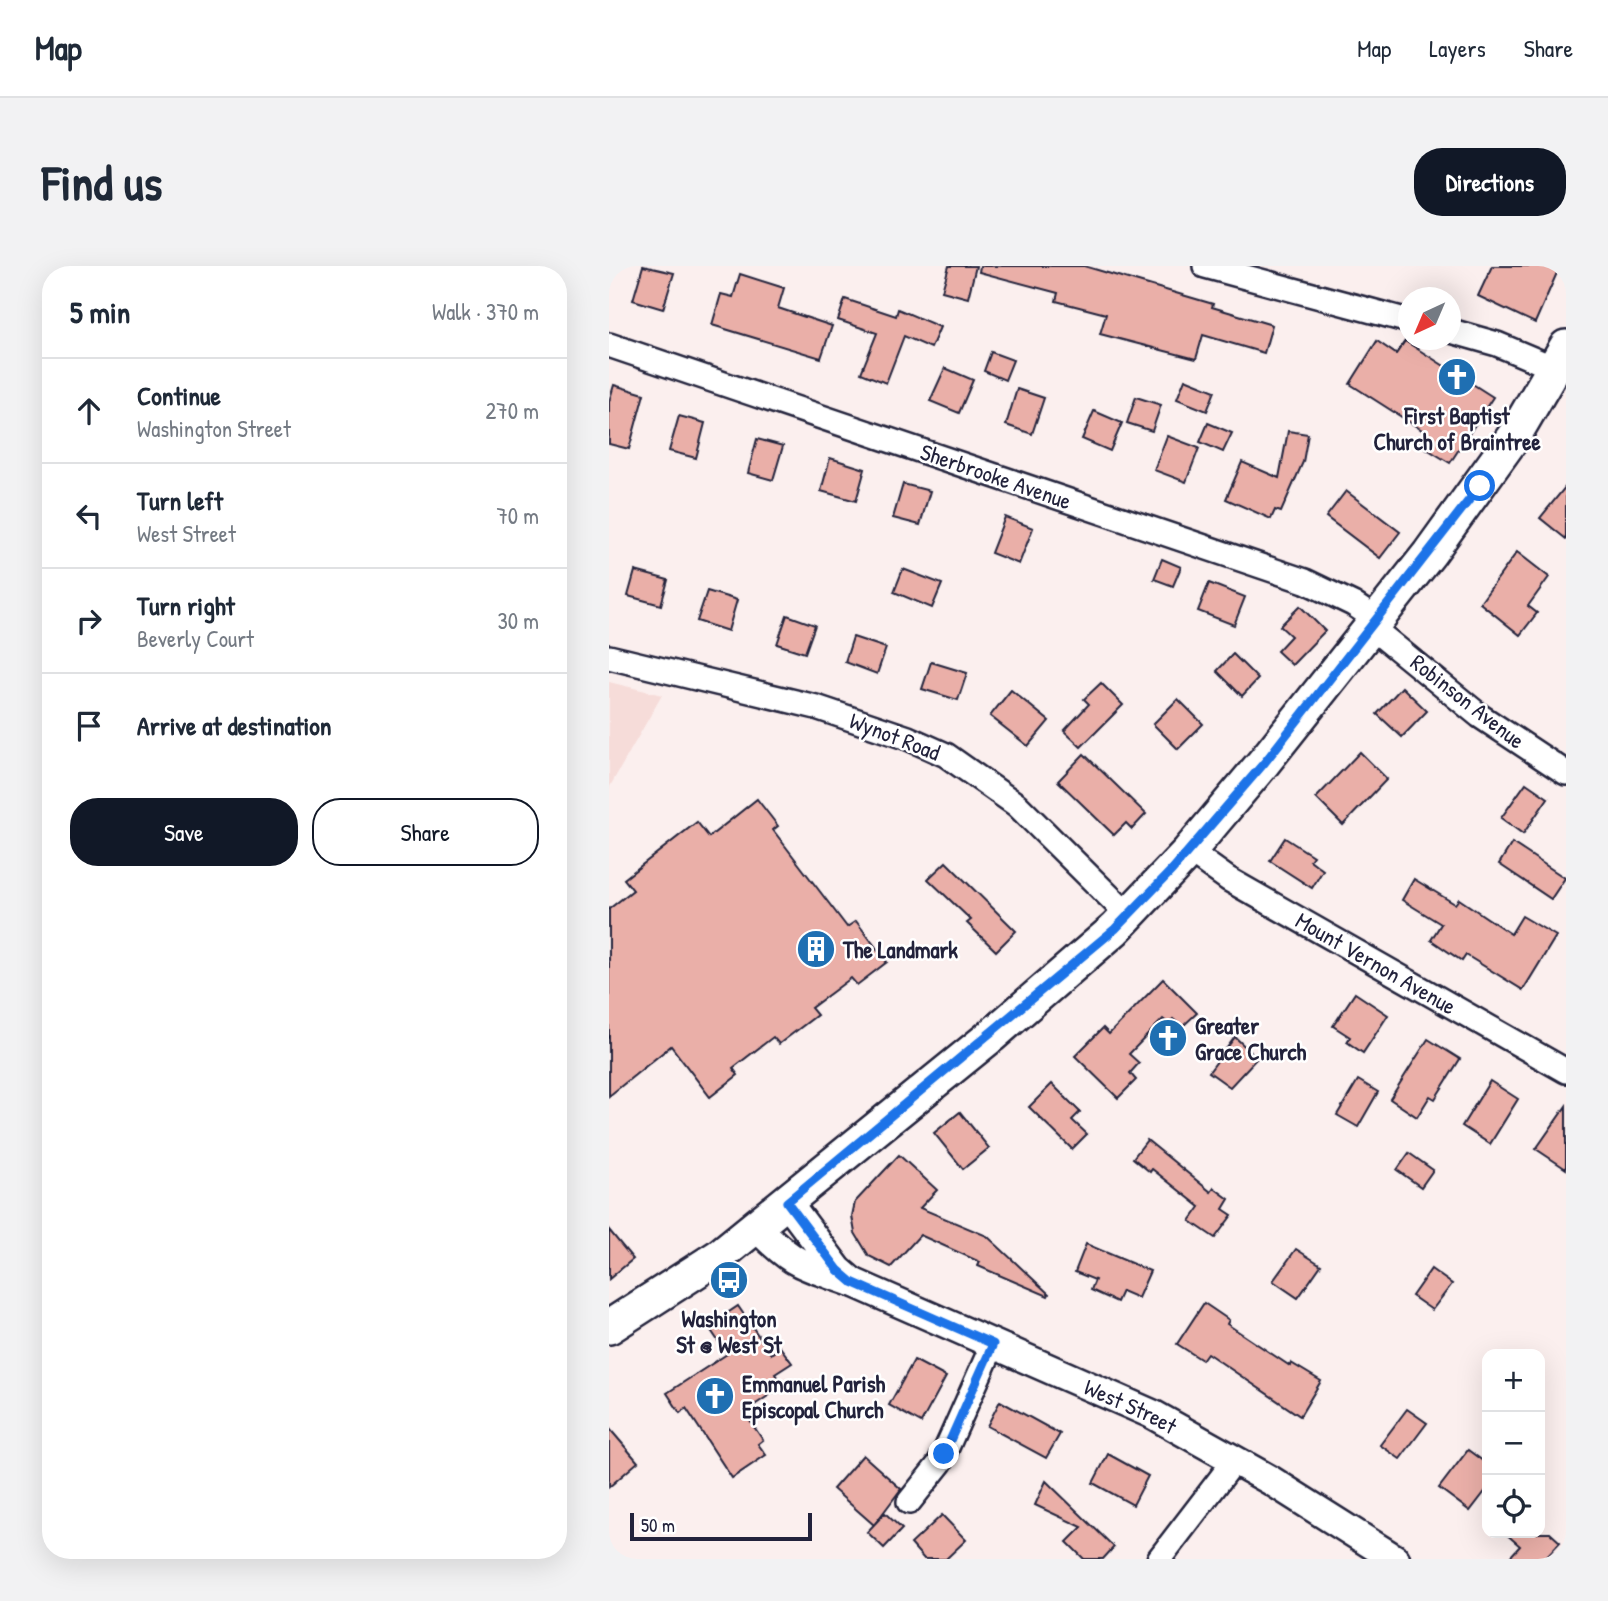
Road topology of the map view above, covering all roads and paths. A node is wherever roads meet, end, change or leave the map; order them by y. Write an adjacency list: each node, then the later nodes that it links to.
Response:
1 (1206, 266): 2 (street)
2 (1398, 318)
3 (1461, 334): 5 (street)
4 (609, 345): 6 (street, Sherbrooke Avenue)
5 (1560, 357): 6 (main road)
6 (1374, 623): 8 (street, Robinson Avenue); 9 (main road)
7 (609, 657): 10 (street, Wynot Road)
8 (1566, 773)
9 (1189, 851): 10 (main road); 11 (street, Mount Vernon Avenue)
10 (1128, 915): 12 (main road)
11 (1566, 1071)
12 (787, 1202): 13 (main road); 14 (street, West Street)
13 (756, 1226): 14 (street, West Street); 15 (main road)
14 (852, 1282): 16 (street, West Street)
15 (609, 1327)
16 (993, 1344): 17 (street, West Street); 18 (street)
17 (1235, 1460): 19 (street); 20 (street, West Street)
18 (909, 1502)
19 (1159, 1559)
20 (1395, 1559)

